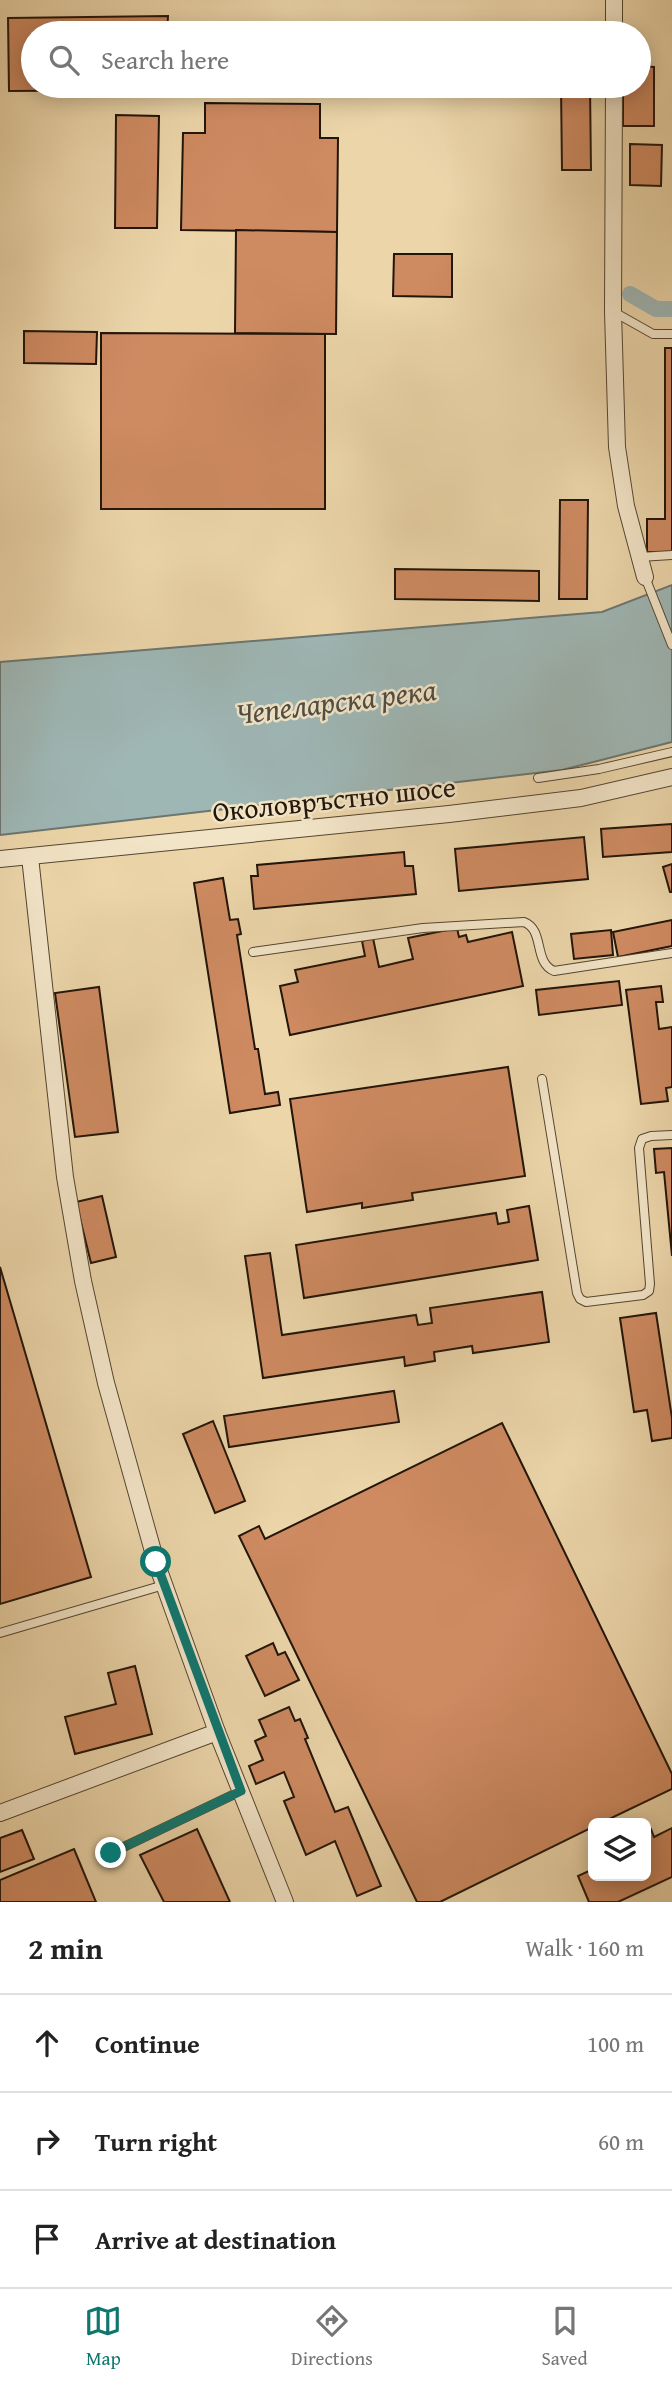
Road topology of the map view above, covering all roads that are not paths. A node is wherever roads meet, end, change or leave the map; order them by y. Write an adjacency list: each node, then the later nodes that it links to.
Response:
1 (614, 0): 2 (street)
2 (614, 21)
3 (614, 98): 4 (street)
4 (613, 312): 5 (lane); 7 (street)
5 (672, 334)
6 (672, 555): 7 (lane)
7 (639, 558): 8 (street)
8 (645, 577): 9 (lane)
9 (672, 645)
10 (672, 752): 12 (lane)
11 (672, 777): 13 (street, Околовръстно шосе)
12 (538, 778)
13 (30, 857): 14 (street, Околовръстно шосе); 19 (street)
14 (0, 859)
15 (253, 952): 16 (lane)
16 (672, 953)
17 (542, 1079): 18 (lane)
18 (672, 1135)
19 (164, 1586): 20 (lane); 21 (street)
20 (0, 1633)
21 (218, 1732): 22 (street); 23 (street)
22 (241, 1791): 24 (lane); 25 (street)
23 (0, 1814)
24 (111, 1853)
25 (285, 1902)

